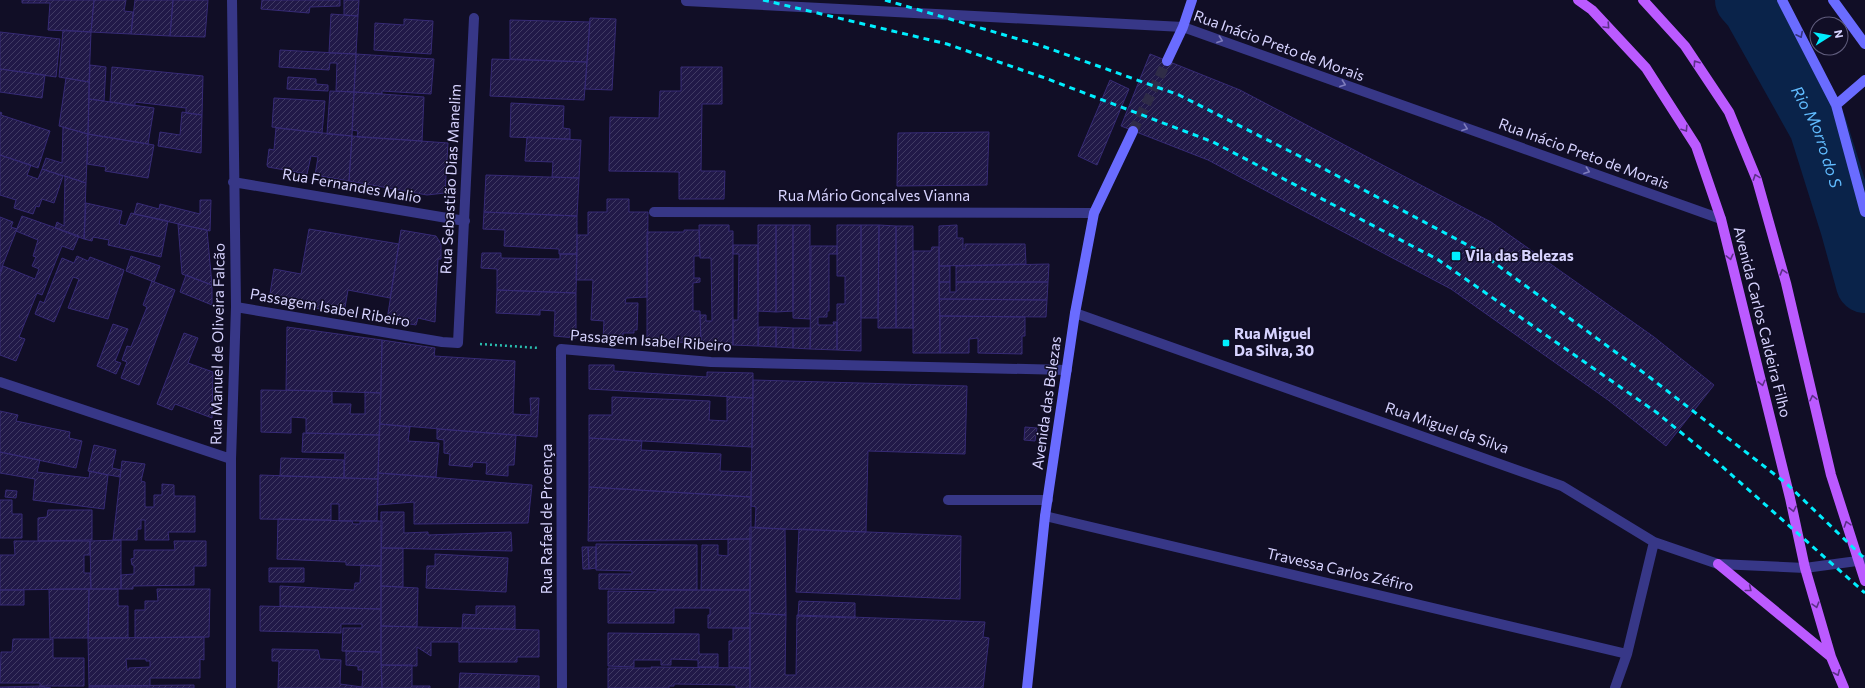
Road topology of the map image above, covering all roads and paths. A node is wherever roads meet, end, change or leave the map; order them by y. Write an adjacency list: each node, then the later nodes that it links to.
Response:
1 (232, 0): 15 (street, Rua Manuel de Oliveira Falcão)
2 (1192, 0): 9 (street)
3 (1578, 0): 19 (main road, Avenida Carlos Caldeira Filho, one-way to 19)
4 (1643, 0): 32 (main road, Avenida Carlos Caldeira Filho, one-way to 4)
5 (1782, 0): 13 (street, one-way to 13)
6 (1833, 0): 10 (street)
7 (686, 1): 9 (street, Rua Inácio Preto de Morais)
8 (474, 18): 20 (street, Rua Sebastião Dias Manelim)
9 (1183, 27): 11 (street); 19 (street, Rua Inácio Preto de Morais, one-way to 19)
10 (1865, 44)
11 (1167, 61)
12 (1865, 80): 13 (street)
13 (1836, 105): 17 (street)
14 (1133, 131): 18 (street, Avenida das Belezas)
15 (234, 182): 20 (street, Rua Fernandes Malio); 21 (street, Rua Manuel de Oliveira Falcão)
16 (654, 212): 18 (street, Rua Mário Gonçalves Vianna)
17 (1865, 212)
18 (1094, 213): 22 (street, Avenida das Belezas)
19 (1721, 219): 34 (main road, Avenida Carlos Caldeira Filho, one-way to 34)
20 (465, 221): 23 (street, Rua Sebastião Dias Manelim)
21 (236, 308): 23 (street, Passagem Isabel Ribeiro); 27 (street, Rua Manuel de Oliveira Falcão)
22 (1075, 312): 25 (street, Avenida das Belezas); 31 (street, Rua Miguel da Silva)
23 (458, 343): 24 (path, Passagem Isabel Ribeiro)
24 (561, 349): 25 (street, Passagem Isabel Ribeiro); 39 (street, Rua Rafael de Proença)
25 (1067, 370): 29 (street, Avenida das Belezas)
26 (0, 382): 27 (street)
27 (231, 459): 38 (street, Rua Manuel de Oliveira Falcão)
28 (948, 500): 29 (street)
29 (1048, 500): 30 (street, Avenida das Belezas)
30 (1045, 516): 36 (street, Travessa Carlos Zéfiro); 40 (street, Avenida das Belezas)
31 (1654, 542): 33 (street, Rua Miguel da Silva); 36 (street)
32 (1862, 561): 34 (street, Rua Miguel da Silva); 35 (main road, Avenida Carlos Caldeira Filho)
33 (1718, 564): 34 (street, Rua Miguel da Silva); 37 (main road, one-way to 37)
34 (1805, 568): 37 (main road, Avenida Carlos Caldeira Filho, one-way to 37)
35 (1865, 581)
36 (1627, 654): 41 (street)
37 (1830, 657): 42 (main road, Avenida Carlos Caldeira Filho, one-way to 42)
38 (231, 688)
39 (562, 688)
40 (1027, 688)
41 (1615, 688)
42 (1844, 688)

